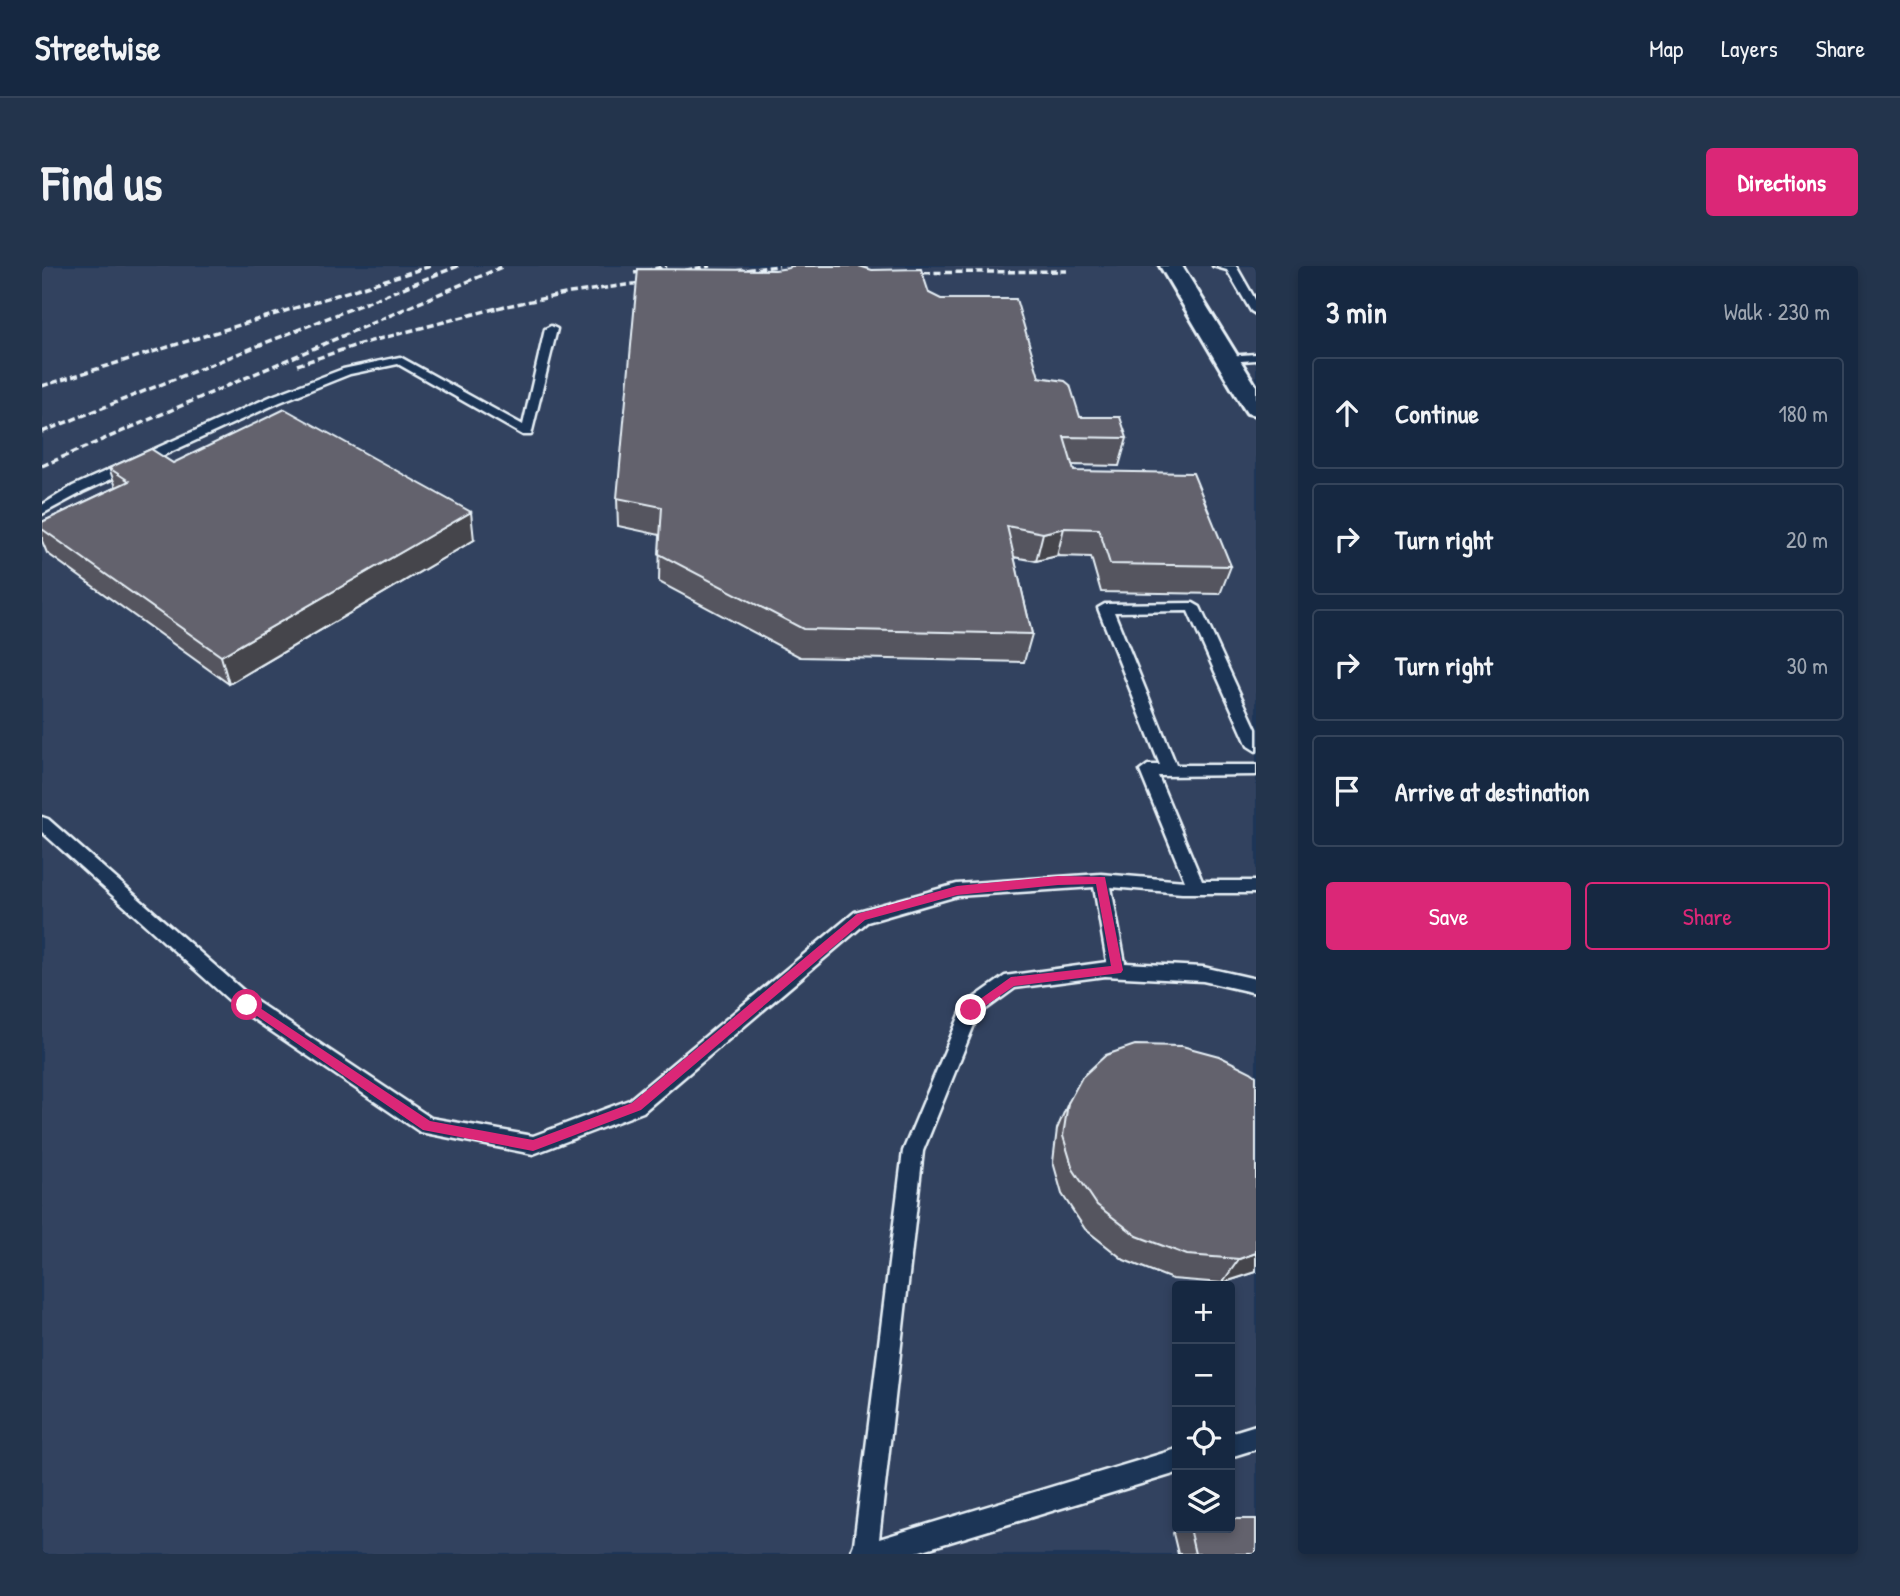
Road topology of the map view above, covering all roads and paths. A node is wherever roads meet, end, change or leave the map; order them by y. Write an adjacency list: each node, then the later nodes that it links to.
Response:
1 (1171, 266): 8 (main road)
2 (1218, 266): 3 (lane)
3 (1242, 286): 4 (lane); 5 (lane)
4 (1256, 287)
5 (1256, 311)
6 (551, 329): 10 (lane)
7 (1256, 358): 8 (lane)
8 (1227, 359): 9 (main road)
9 (1256, 407)
10 (42, 510)
11 (1256, 746): 13 (lane)
12 (1256, 770): 13 (lane)
13 (1170, 771): 16 (lane)
14 (42, 823): 15 (lane)
15 (1101, 880): 16 (lane); 18 (lane)
16 (1196, 887): 17 (lane)
17 (1256, 887)
18 (1117, 970): 19 (lane); 23 (lane)
19 (1256, 986)
20 (1256, 1437): 21 (lane)
21 (1235, 1443)
22 (1172, 1463): 24 (lane)
23 (862, 1554)
24 (870, 1554)

